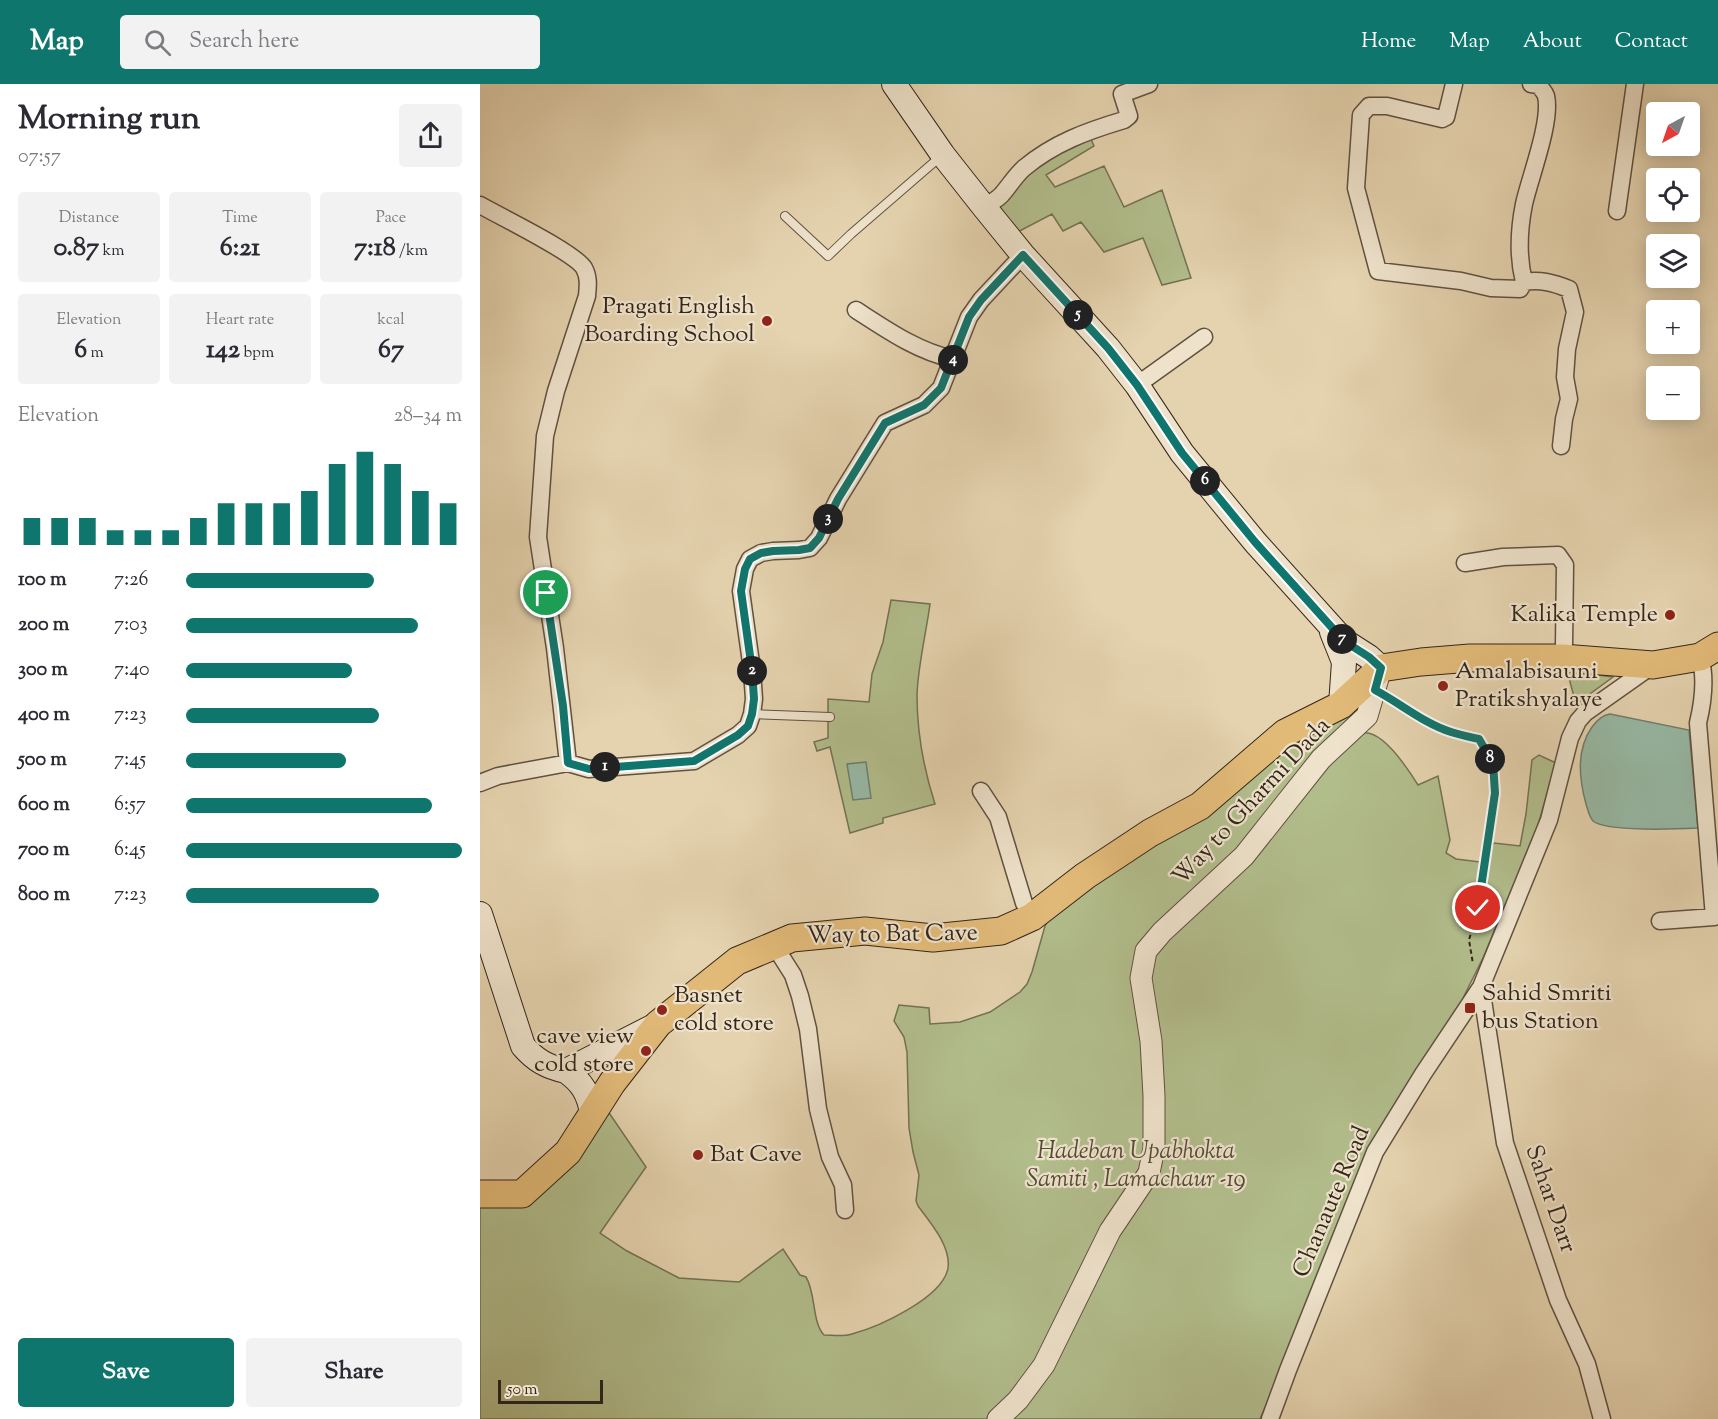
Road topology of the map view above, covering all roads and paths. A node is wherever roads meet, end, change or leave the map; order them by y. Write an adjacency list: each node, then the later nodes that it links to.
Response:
1 (894, 84): 6 (main road)
2 (1149, 84): 8 (street)
3 (1454, 84): 12 (street)
4 (1531, 84): 12 (street)
5 (1635, 84): 9 (street)
6 (943, 155): 8 (main road); 10 (lane)
7 (480, 205): 27 (street)
8 (984, 207): 11 (main road)
9 (1617, 211)
10 (785, 216)
11 (1023, 255): 15 (street); 16 (main road)
12 (1524, 282): 17 (street)
13 (856, 310): 15 (street)
14 (1204, 337): 16 (street)
15 (953, 359): 25 (street)
16 (1137, 385): 19 (main road)
17 (1561, 446)
18 (1465, 563): 21 (street)
19 (1330, 627): 23 (main road); 24 (main road)
20 (1709, 651): 22 (main road); 32 (street)
21 (1562, 658): 22 (main road); 23 (main road)
22 (1653, 665): 34 (street, Chanaute Road)
23 (1378, 679): 24 (main road, Way to Bat Cave); 34 (path); 40 (street, Way to Gharmi Dada)
24 (1341, 705): 31 (main road, Way to Bat Cave)
25 (752, 714): 26 (lane); 27 (street)
26 (830, 717)
27 (568, 763): 28 (street)
28 (480, 783)
29 (981, 791): 31 (street)
30 (480, 914): 36 (main road)
31 (1032, 917): 33 (main road, Way to Bat Cave)
32 (1660, 921)
33 (774, 945): 35 (main road, Way to Bat Cave); 39 (street)
34 (1481, 987): 41 (street, Chanaute Road); 42 (street, Sahar Darr)
35 (658, 1024): 36 (main road, Way to Bat Cave); 37 (main road)
36 (566, 1071): 37 (main road)
37 (592, 1113): 38 (main road)
38 (480, 1194)
39 (845, 1210)
40 (998, 1419)
41 (1270, 1419)
42 (1602, 1419)

